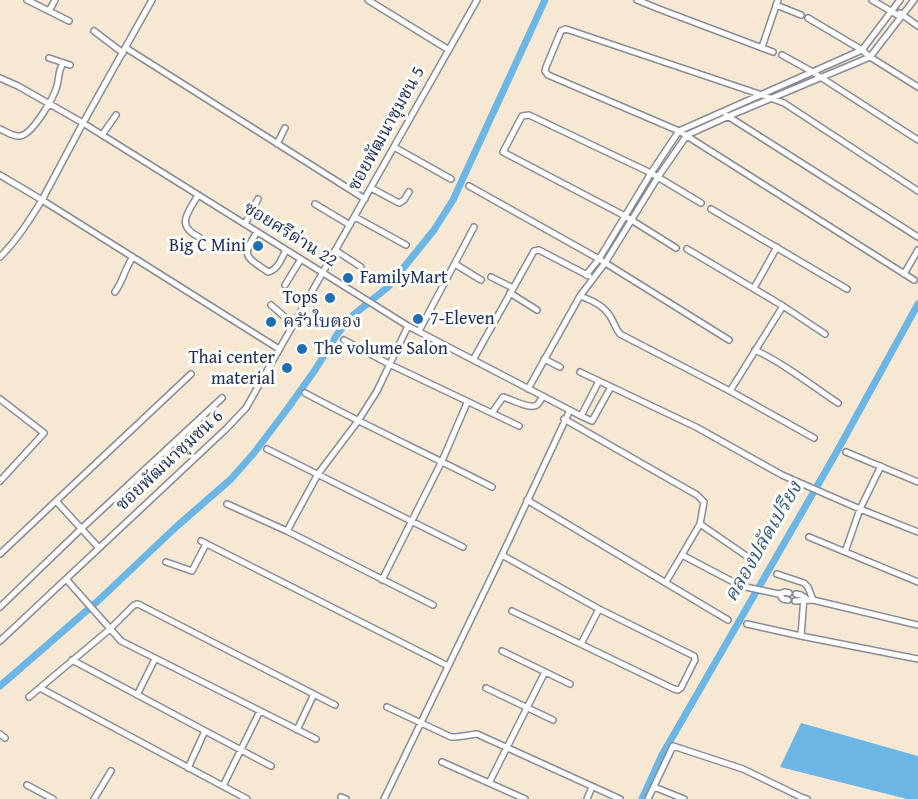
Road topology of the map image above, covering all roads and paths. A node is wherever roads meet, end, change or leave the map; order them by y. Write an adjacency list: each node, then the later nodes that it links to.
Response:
1 (27, 0): 12 (street)
2 (55, 0): 12 (street)
3 (152, 0): 22 (street)
4 (368, 0): 20 (street)
5 (477, 0): 20 (street, ซอยพัฒนาชุมชน 5)
6 (638, 0): 19 (street)
7 (872, 0): 11 (street)
8 (900, 0): 11 (street)
9 (914, 0): 14 (street)
10 (777, 2): 13 (street); 19 (street)
11 (893, 10): 14 (street); 21 (street)
12 (49, 11): 16 (street)
13 (801, 15)
14 (902, 16): 17 (street); 25 (street)
15 (808, 18): 21 (street)
16 (69, 21)
17 (918, 26)
18 (94, 31): 22 (street)
19 (762, 47): 23 (street)
20 (449, 50): 47 (street, ซอยพัฒนาชุมชน 5)
21 (862, 50): 25 (street); 29 (street)
22 (124, 51): 39 (street); 46 (street)
23 (773, 52)
24 (783, 54): 29 (street)
25 (870, 57): 30 (street); 32 (street)
26 (49, 58): 27 (street)
27 (63, 63): 28 (street); 35 (street)
28 (70, 65)
29 (811, 71): 30 (street); 33 (street)
30 (821, 77): 34 (street); 45 (street)
31 (0, 78): 35 (street, ซอยศรีด่าน 22)
32 (918, 87)
33 (762, 94): 34 (street); 36 (street); 42 (street)
34 (771, 98): 38 (street); 54 (street)
35 (48, 103): 39 (street, ซอยศรีด่าน 22); 41 (street)
36 (723, 112): 38 (street); 42 (street)
37 (116, 115): 43 (street)
38 (729, 116): 44 (street); 71 (street)
39 (83, 123): 43 (street, ซอยศรีด่าน 22); 59 (street)
40 (285, 128): 46 (street)
41 (0, 129)
42 (679, 130): 44 (street); 48 (street)
43 (102, 135): 56 (street, ซอยศรีด่าน 22)
44 (687, 135): 50 (street); 87 (street)
45 (918, 140)
46 (278, 144): 58 (street)
47 (394, 147): 51 (street); 53 (street, ซอยพัฒนาชุมชน 5)
48 (651, 173): 50 (street); 63 (street); 63 (street)
49 (0, 174): 59 (street)
50 (658, 177): 60 (street); 65 (street)
51 (451, 179)
52 (469, 186): 82 (street)
53 (371, 188): 55 (street); 58 (street, ซอยพัฒนาชุมชน 5)
54 (918, 191)
55 (409, 192)
56 (198, 195): 66 (street, ซอยศรีด่าน 22); 70 (street)
57 (258, 199): 66 (street)
58 (365, 199): 64 (street, ซอยพัฒนาชุมชน 5)
59 (42, 200): 79 (street); 80 (street)
60 (701, 203)
61 (315, 204): 67 (street)
62 (711, 209): 74 (street)
63 (625, 216): 65 (street); 82 (street)
64 (355, 217): 67 (street, ซอยพัฒนาชุมชน 5); 72 (street)
65 (632, 220): 73 (street); 83 (street)
66 (245, 224): 69 (street, ซอยศรีด่าน 22)
67 (350, 225): 77 (street, ซอยพัฒนาชุมชน 5)
68 (474, 227): 84 (street)
69 (257, 232): 76 (street, ซอยศรีด่าน 22); 76 (street)
70 (199, 237)
71 (918, 237)
72 (406, 245)
73 (676, 248)
74 (777, 248): 93 (street); 94 (street)
75 (687, 249): 93 (street)
76 (286, 250): 81 (street, ซอยศรีด่าน 22)
77 (335, 250): 85 (street); 86 (street, ซอยพัฒนาชุมชน 5)
78 (918, 250): 87 (street)
79 (0, 257)
80 (133, 257): 96 (street); 107 (street)
81 (301, 259): 86 (street, ซอยศรีด่าน 22); 92 (street)
82 (599, 259): 83 (street); 88 (street)
83 (605, 263): 88 (street); 106 (street)
84 (455, 264): 90 (street); 103 (street)
85 (361, 267)
86 (322, 273): 101 (street, ซอยพัฒนาชุมชน 6); 102 (street, ซอยศรีด่าน 22)
87 (904, 274): 91 (street)
88 (589, 276): 95 (street); 97 (street)
89 (491, 277): 95 (street)
90 (481, 280)
91 (914, 280)
92 (285, 285)
93 (754, 288): 99 (street)
94 (847, 289)
95 (512, 290): 100 (street); 110 (street)
96 (115, 292)
97 (580, 296): 109 (street); 118 (street)
98 (271, 305): 101 (street)
99 (783, 306): 104 (street); 108 (street)
100 (537, 310)
101 (294, 325): 107 (street, ซอยพัฒนาชุมชน 6)
102 (408, 326): 103 (street, ซอยศรีด่าน 22); 111 (street)
103 (419, 331): 110 (street, ซอยศรีด่าน 22)
104 (825, 334)
105 (344, 340): 111 (street)
106 (729, 340)
107 (279, 349): 151 (street, ซอยพัฒนาชุมชน 6)
108 (755, 350): 118 (street); 124 (street)
109 (544, 359): 112 (street); 117 (street)
110 (473, 360): 117 (street, ซอยศรีด่าน 22)
111 (389, 364): 123 (street); 129 (street)
112 (560, 367)
113 (580, 372): 115 (street)
114 (191, 374): 141 (street)
115 (599, 381): 116 (street); 127 (street)
116 (611, 387): 127 (street); 143 (street)
117 (528, 389): 120 (street, ซอยศรีด่าน 22)
118 (730, 391): 131 (street)
119 (305, 393): 129 (street)
120 (543, 396): 125 (street); 126 (street, ซอยศรีด่าน 22)
121 (222, 398): 146 (street)
122 (0, 399): 137 (street)
123 (467, 403): 130 (street); 134 (street)
124 (838, 403)
125 (494, 410)
126 (570, 410): 127 (street, ซอยศรีด่าน 22); 128 (street)
127 (581, 416)
128 (564, 419): 140 (street); 145 (street)
129 (358, 421): 134 (street); 136 (street)
130 (519, 426)
131 (814, 438)
132 (267, 449): 136 (street)
133 (846, 452): 135 (street)
134 (441, 461): 139 (street); 144 (street)
135 (881, 466): 138 (street); 143 (street)
136 (318, 474): 144 (street); 147 (street)
137 (0, 481)
138 (918, 482)
139 (492, 487)
140 (527, 500): 154 (street); 161 (street)
141 (56, 501): 146 (street); 153 (street)
142 (227, 504): 147 (street)
143 (860, 509): 148 (street); 152 (street)
144 (412, 521): 150 (street); 160 (street)
145 (700, 524): 155 (street); 156 (street)
146 (82, 528): 151 (street); 166 (street)
147 (287, 531): 160 (street)
148 (918, 532)
149 (809, 537): 152 (street)
150 (463, 547)
151 (99, 548): 159 (street, ซอยพัฒนาชุมชน 6)
152 (845, 552): 162 (street)
153 (0, 554)
154 (502, 555): 167 (street); 180 (street)
155 (682, 555): 161 (street); 163 (street)
156 (748, 557)
157 (166, 562): 180 (street)
158 (777, 574): 164 (street)
159 (66, 579): 172 (street); 174 (street, ซอยพัฒนาชุมชน 6)
160 (382, 580): 165 (street)
161 (666, 582): 169 (street)
162 (918, 582)
163 (779, 594): 164 (street); 164 (street)
164 (807, 600): 171 (street); 173 (street)
165 (433, 604)
166 (0, 607)
167 (599, 609): 175 (street); 175 (street)
168 (512, 611): 175 (street)
169 (728, 620)
170 (747, 624): 173 (street)
171 (918, 625)
172 (110, 630): 177 (street); 179 (street); 185 (street)
173 (801, 636): 178 (street)
174 (0, 641)
175 (581, 644)
176 (502, 651): 181 (street)
177 (155, 659): 186 (street); 191 (street)
178 (918, 659)
179 (72, 660): 183 (street); 186 (street)
180 (448, 666): 193 (street)
181 (545, 672): 182 (street); 190 (street)
182 (570, 684)
183 (40, 688): 187 (street); 201 (street)
184 (486, 688): 190 (street)
185 (314, 694): 188 (street); 194 (street)
186 (137, 695): 195 (street)
187 (29, 697)
188 (335, 705)
189 (387, 707): 193 (street)
190 (526, 707): 192 (street); 197 (street)
191 (260, 711): 194 (street); 198 (street)
192 (553, 720)
193 (421, 723): 197 (street); 212 (street)
194 (297, 730): 196 (street)
195 (205, 731): 198 (street); 201 (street)
196 (316, 739)
197 (506, 747): 203 (street); 206 (street)
198 (241, 750): 200 (street); 205 (street)
199 (442, 762): 203 (street)
200 (271, 766)
201 (188, 768): 205 (street)
202 (111, 771): 210 (street)
203 (489, 783): 213 (street)
204 (27, 785): 209 (street)
205 (223, 786): 211 (street)
206 (592, 787): 214 (street); 215 (street)
207 (654, 788): 208 (street); 216 (street); 217 (street)
208 (804, 798)
209 (53, 799)
210 (94, 799)
211 (247, 799)
212 (384, 799)
213 (525, 799)
214 (586, 799)
215 (620, 799)
216 (648, 799)
217 (684, 799)

